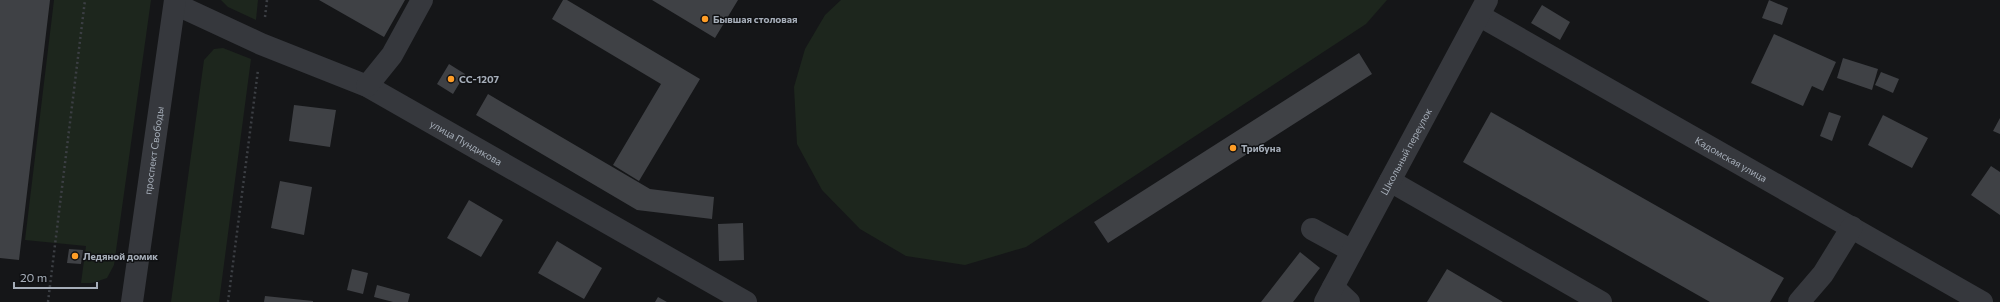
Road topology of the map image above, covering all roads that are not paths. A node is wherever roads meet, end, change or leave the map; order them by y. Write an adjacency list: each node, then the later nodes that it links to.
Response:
1 (422, 0): 4 (street)
2 (175, 2): 4 (street, улица Пундикова); 10 (street, проспект Свободы)
3 (1483, 8): 5 (street, Школьный переулок); 6 (street, Кадомская улица)
4 (367, 86): 11 (street, улица Пундикова)
5 (1390, 181): 8 (street, Школьный переулок); 13 (street)
6 (1852, 226): 14 (street); 15 (street, Кадомская улица)
7 (1312, 229): 8 (street)
8 (1352, 251): 9 (street, Школьный переулок)
9 (1329, 295): 12 (street)
10 (132, 302)
11 (746, 302)
12 (1349, 302)
13 (1601, 302)
14 (1799, 302)
15 (1982, 302)

